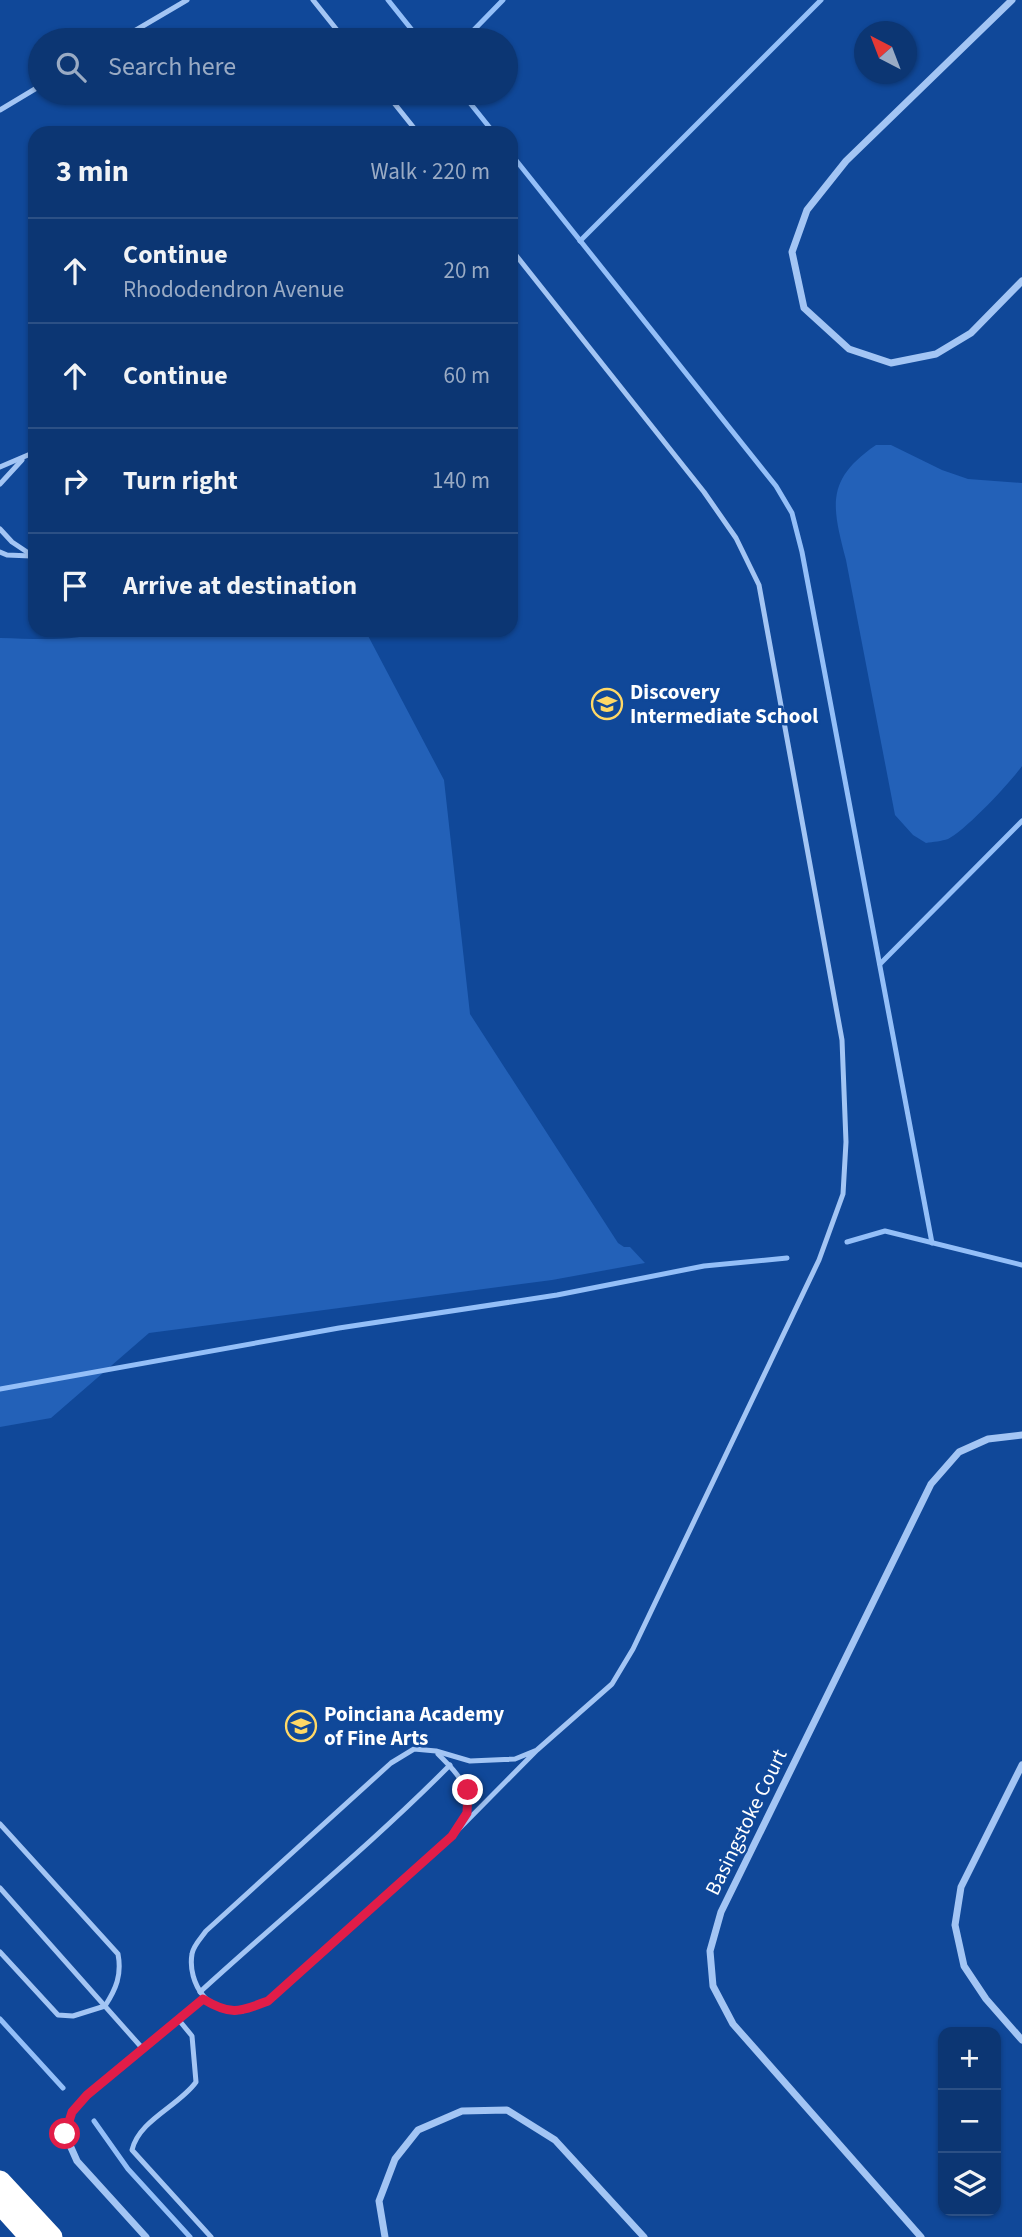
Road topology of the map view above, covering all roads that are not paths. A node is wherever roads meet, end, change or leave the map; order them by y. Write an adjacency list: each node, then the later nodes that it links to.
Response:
1 (187, 0): 4 (lane)
2 (313, 0): 5 (lane)
3 (1012, 0): 11 (street)
4 (139, 28)
5 (335, 28)
6 (28, 93): 8 (lane)
7 (396, 105): 9 (lane)
8 (0, 110)
9 (412, 126)
10 (518, 258): 21 (lane)
11 (1022, 281)
12 (28, 456): 13 (lane)
13 (24, 458): 14 (lane); 15 (lane)
14 (0, 467)
15 (0, 484)
16 (0, 529): 18 (lane)
17 (0, 552): 19 (lane)
18 (28, 552)
19 (28, 556)
20 (1022, 1435): 44 (street, Basingstoke Court)
21 (537, 1750): 22 (lane); 26 (lane)
22 (436, 1751): 23 (lane); 29 (lane)
23 (450, 1765): 26 (lane); 29 (lane)
24 (1022, 1765): 33 (street)
25 (0, 1824): 31 (lane)
26 (452, 1836): 30 (lane)
27 (0, 1888): 31 (lane)
28 (0, 1952): 31 (lane)
29 (200, 1992): 30 (lane)
30 (203, 1999): 32 (lane)
31 (105, 2006): 34 (lane)
32 (178, 2019): 34 (lane); 41 (lane)
33 (1022, 2040)
34 (143, 2049): 35 (lane)
35 (87, 2095): 40 (street)
36 (0, 2181): 39 (highway)
37 (0, 2204): 38 (highway)
38 (30, 2237)
39 (51, 2237)
40 (146, 2237)
41 (211, 2237)
42 (385, 2237): 43 (street)
43 (644, 2237)
44 (921, 2237)

